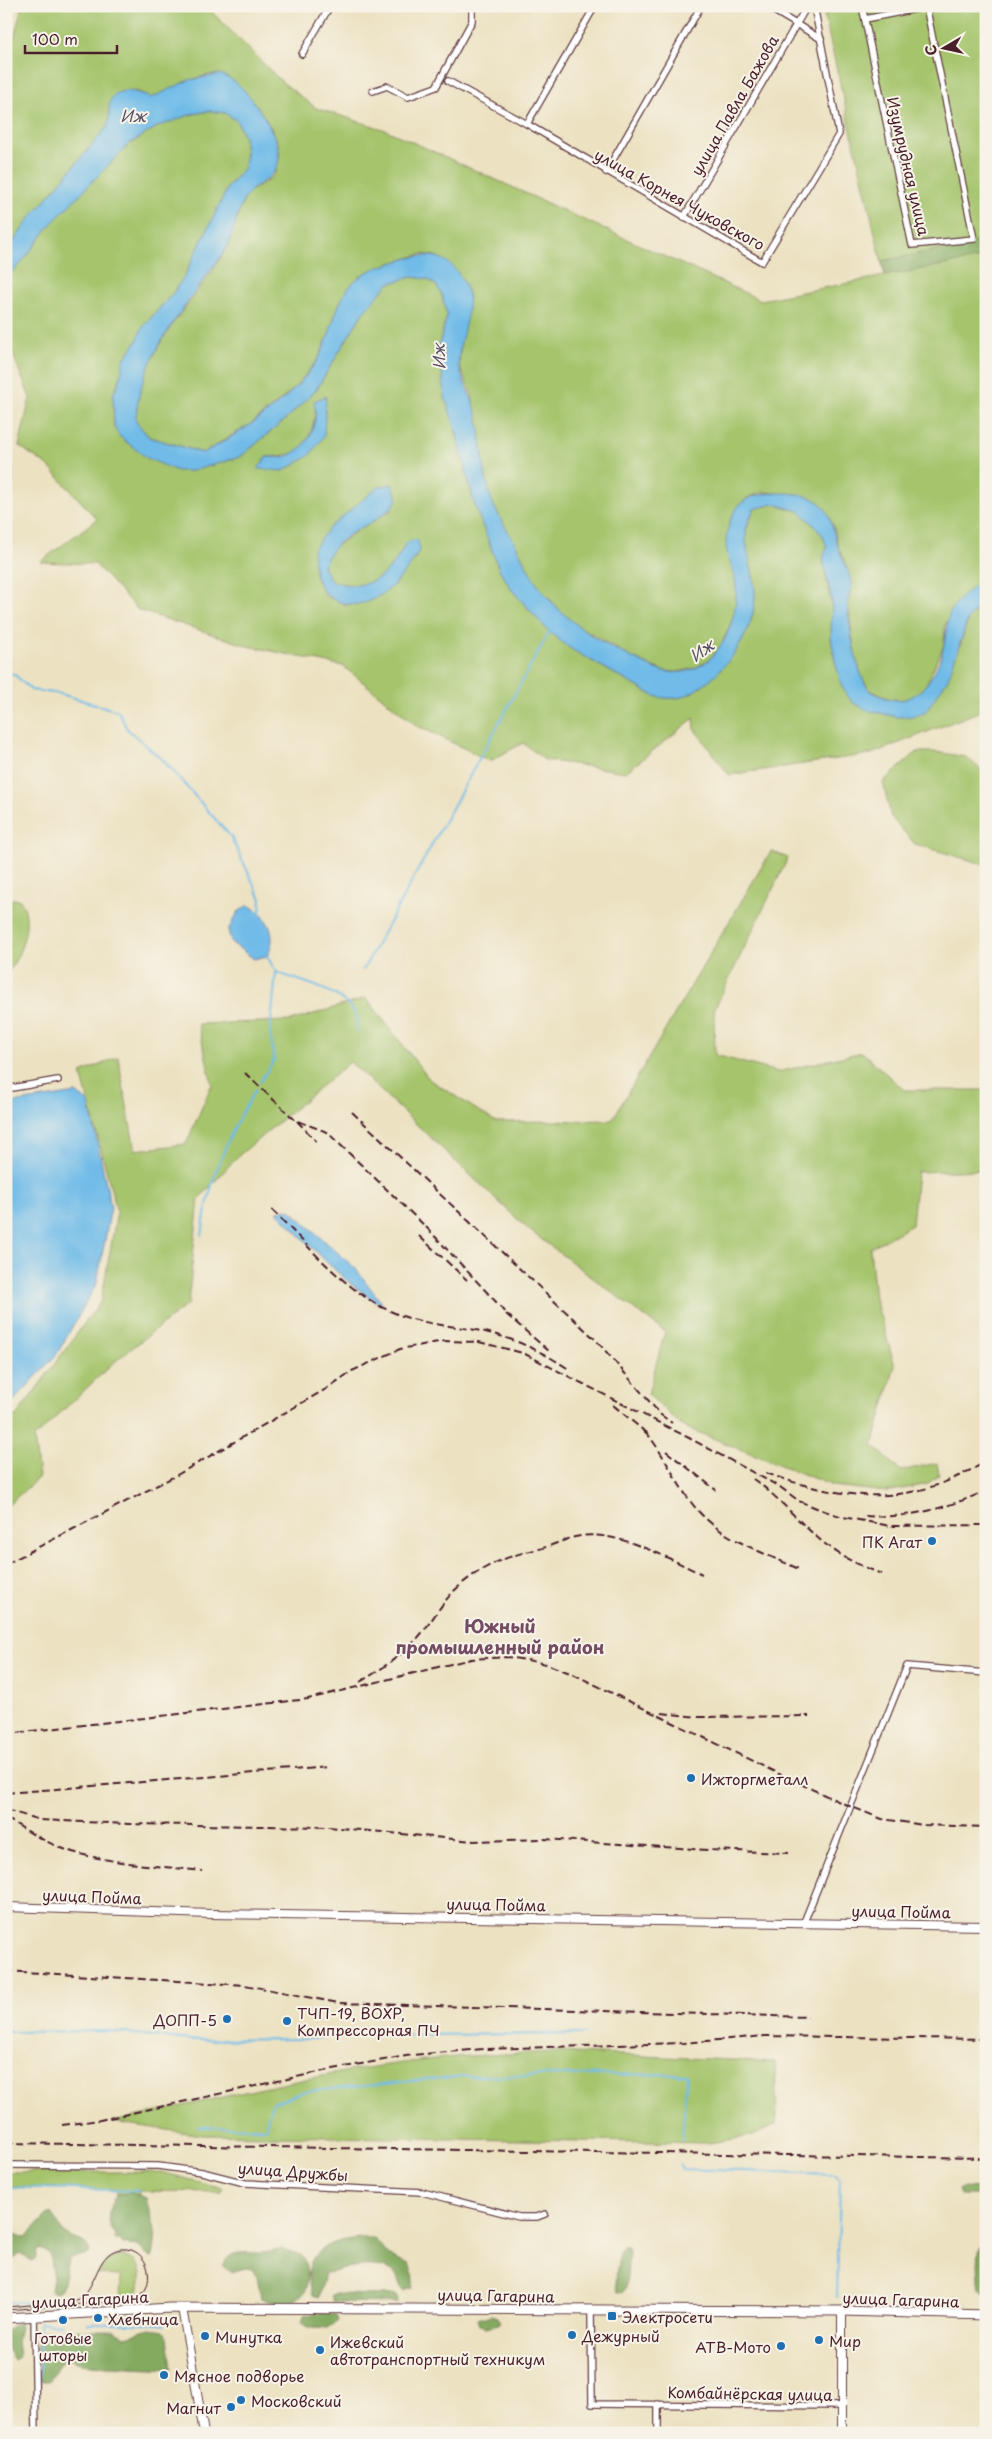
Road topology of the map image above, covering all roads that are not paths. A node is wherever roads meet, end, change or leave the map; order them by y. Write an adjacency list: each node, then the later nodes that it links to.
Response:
1 (330, 6): 13 (street)
2 (472, 6): 15 (street)
3 (595, 6): 16 (street)
4 (701, 6): 17 (street)
5 (766, 6): 11 (street)
6 (807, 6): 11 (street, улица Павла Бажова)
7 (814, 6): 12 (street, улица Корнея Чуковского)
8 (862, 6): 10 (street, Изумрудная улица)
9 (928, 6): 10 (street); 10 (street, Изумрудная улица)
10 (865, 19)
11 (796, 24): 12 (street); 18 (street, улица Павла Бажова)
12 (821, 39): 18 (street, улица Корнея Чуковского)
13 (302, 54)
14 (448, 81): 16 (street, улица Корнея Чуковского)
15 (373, 91)
16 (527, 124): 17 (street, улица Корнея Чуковского)
17 (606, 172): 18 (street, улица Корнея Чуковского)
18 (684, 217)
19 (58, 1080): 20 (street)
20 (6, 1089)
21 (986, 1673): 23 (street)
22 (6, 1907): 23 (main road, улица Пойма)
23 (804, 1922): 24 (main road, улица Пойма)
24 (986, 1926)
25 (6, 2165): 26 (street, улица Дружбы)
26 (545, 2214)
27 (182, 2308): 28 (main road, улица Гагарина); 30 (main road, улица Гагарина); 36 (main road)
28 (591, 2310): 29 (main road, улица Гагарина); 33 (street, Комбайнёрская улица)
29 (842, 2311): 31 (main road, улица Гагарина); 34 (main road)
30 (34, 2315): 32 (main road, улица Гагарина); 35 (street)
31 (986, 2315)
32 (6, 2318)
33 (658, 2404): 34 (street, Комбайнёрская улица); 37 (street, Комбайнёрская улица)
34 (842, 2406): 38 (main road)
35 (36, 2433)
36 (204, 2433)
37 (658, 2433)
38 (842, 2433)

